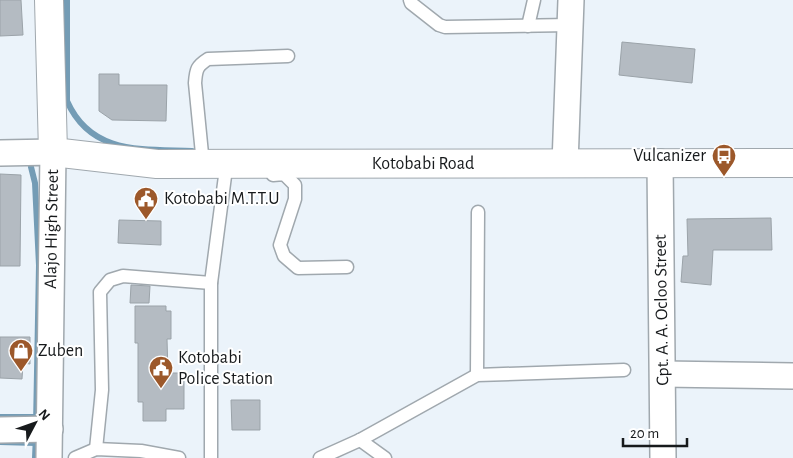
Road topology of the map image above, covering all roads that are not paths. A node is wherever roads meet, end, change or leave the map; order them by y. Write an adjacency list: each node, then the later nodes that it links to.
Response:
1 (49, 0): 8 (street, Alajo High Street)
2 (410, 0): 5 (lane)
3 (534, 0): 5 (lane)
4 (571, 0): 6 (street)
5 (528, 26): 6 (lane)
6 (570, 26): 12 (street)
7 (288, 56): 13 (lane)
8 (53, 152): 9 (street); 13 (street, Kotobabi Road); 21 (street, Alajo High Street)
9 (0, 153)
10 (660, 162): 11 (street, Kotobabi Road); 12 (street, Kotobabi Road); 18 (street, Cpt. A. A. Ocloo Street)
11 (793, 163)
12 (565, 164): 13 (street, Kotobabi Road)
13 (219, 168): 15 (lane); 16 (lane)
14 (478, 212): 19 (lane)
15 (347, 267)
16 (211, 283): 24 (lane); 28 (lane)
17 (624, 370): 19 (lane)
18 (663, 374): 20 (street); 31 (street, Cpt. A. A. Ocloo Street)
19 (477, 375): 23 (lane)
20 (793, 376)
21 (50, 429): 22 (street); 25 (street, Alajo High Street)
22 (0, 430)
23 (360, 440): 29 (lane); 30 (lane)
24 (96, 449): 26 (lane); 27 (lane)
25 (49, 458)
26 (75, 458)
27 (179, 458)
28 (211, 458)
29 (320, 458)
30 (385, 458)
31 (662, 458)

